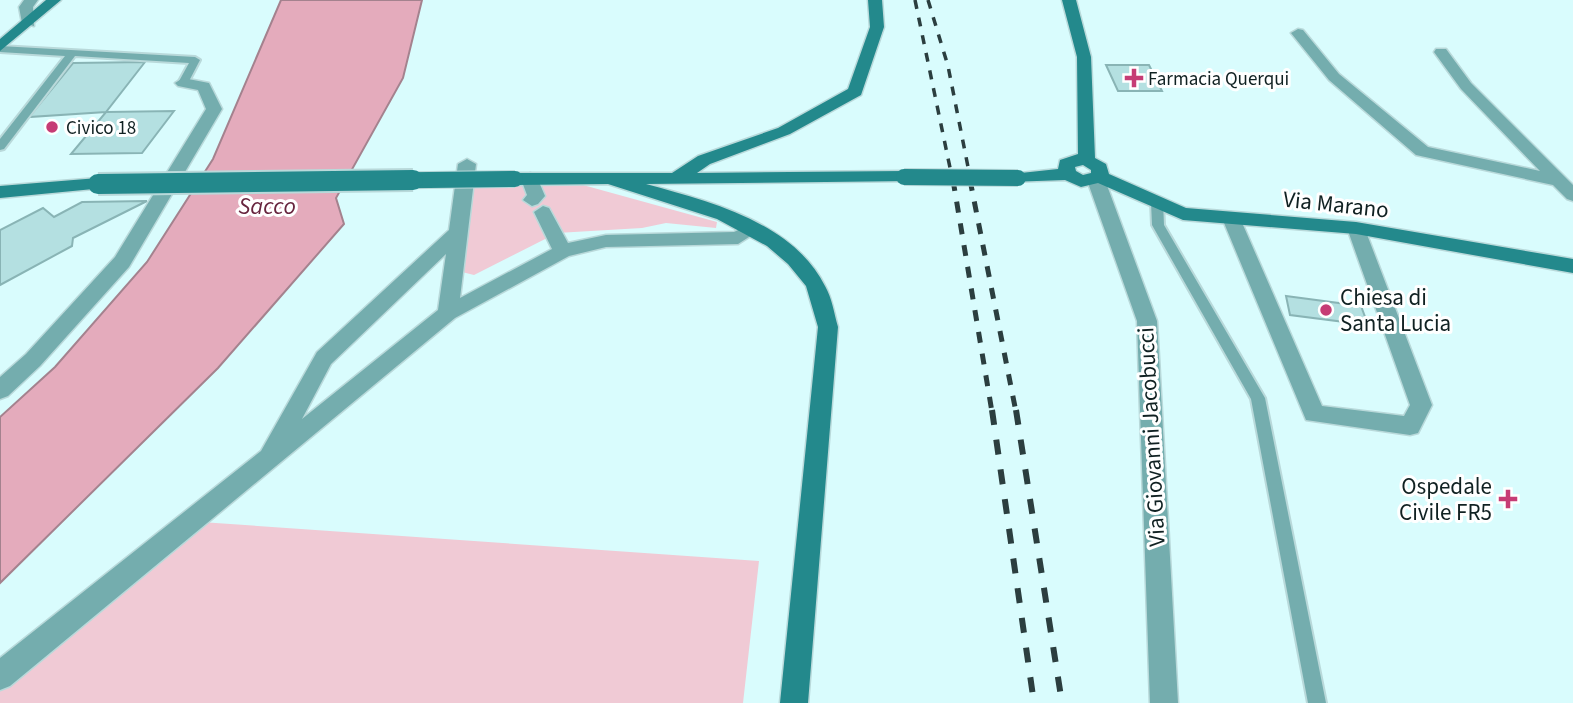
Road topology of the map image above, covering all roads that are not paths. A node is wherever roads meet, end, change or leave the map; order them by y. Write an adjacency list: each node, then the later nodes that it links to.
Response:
1 (31, 0): 5 (street)
2 (54, 0): 5 (main road)
3 (875, 0): 15 (main road)
4 (1069, 0): 13 (main road)
5 (29, 23): 7 (main road)
6 (1298, 33): 17 (street)
7 (2, 45): 9 (lane)
8 (1441, 52): 17 (street)
9 (72, 53): 10 (lane); 11 (lane)
10 (183, 83): 28 (street)
11 (0, 147)
12 (467, 164): 24 (street)
13 (1094, 172): 15 (main road, bridge); 20 (main road, Via Marano); 32 (street, Via Giovanni Jacobucci)
14 (522, 179): 16 (main road); 18 (main road, bridge); 25 (street)
15 (673, 180): 16 (main road)
16 (615, 181): 23 (main road)
17 (1560, 181): 19 (street)
18 (0, 192)
19 (1573, 195)
20 (1157, 202): 21 (main road, Via Marano); 33 (lane)
21 (1231, 218): 22 (main road, Via Marano); 22 (street)
22 (1356, 229): 26 (main road, Via Marano)
23 (751, 230): 25 (street); 31 (main road)
24 (457, 233): 27 (street); 29 (street)
25 (563, 251): 27 (street)
26 (1573, 266)
27 (448, 313): 29 (street)
28 (0, 390)
29 (267, 460): 30 (street)
30 (0, 677)
31 (794, 703)
32 (1164, 703)
33 (1317, 703)

